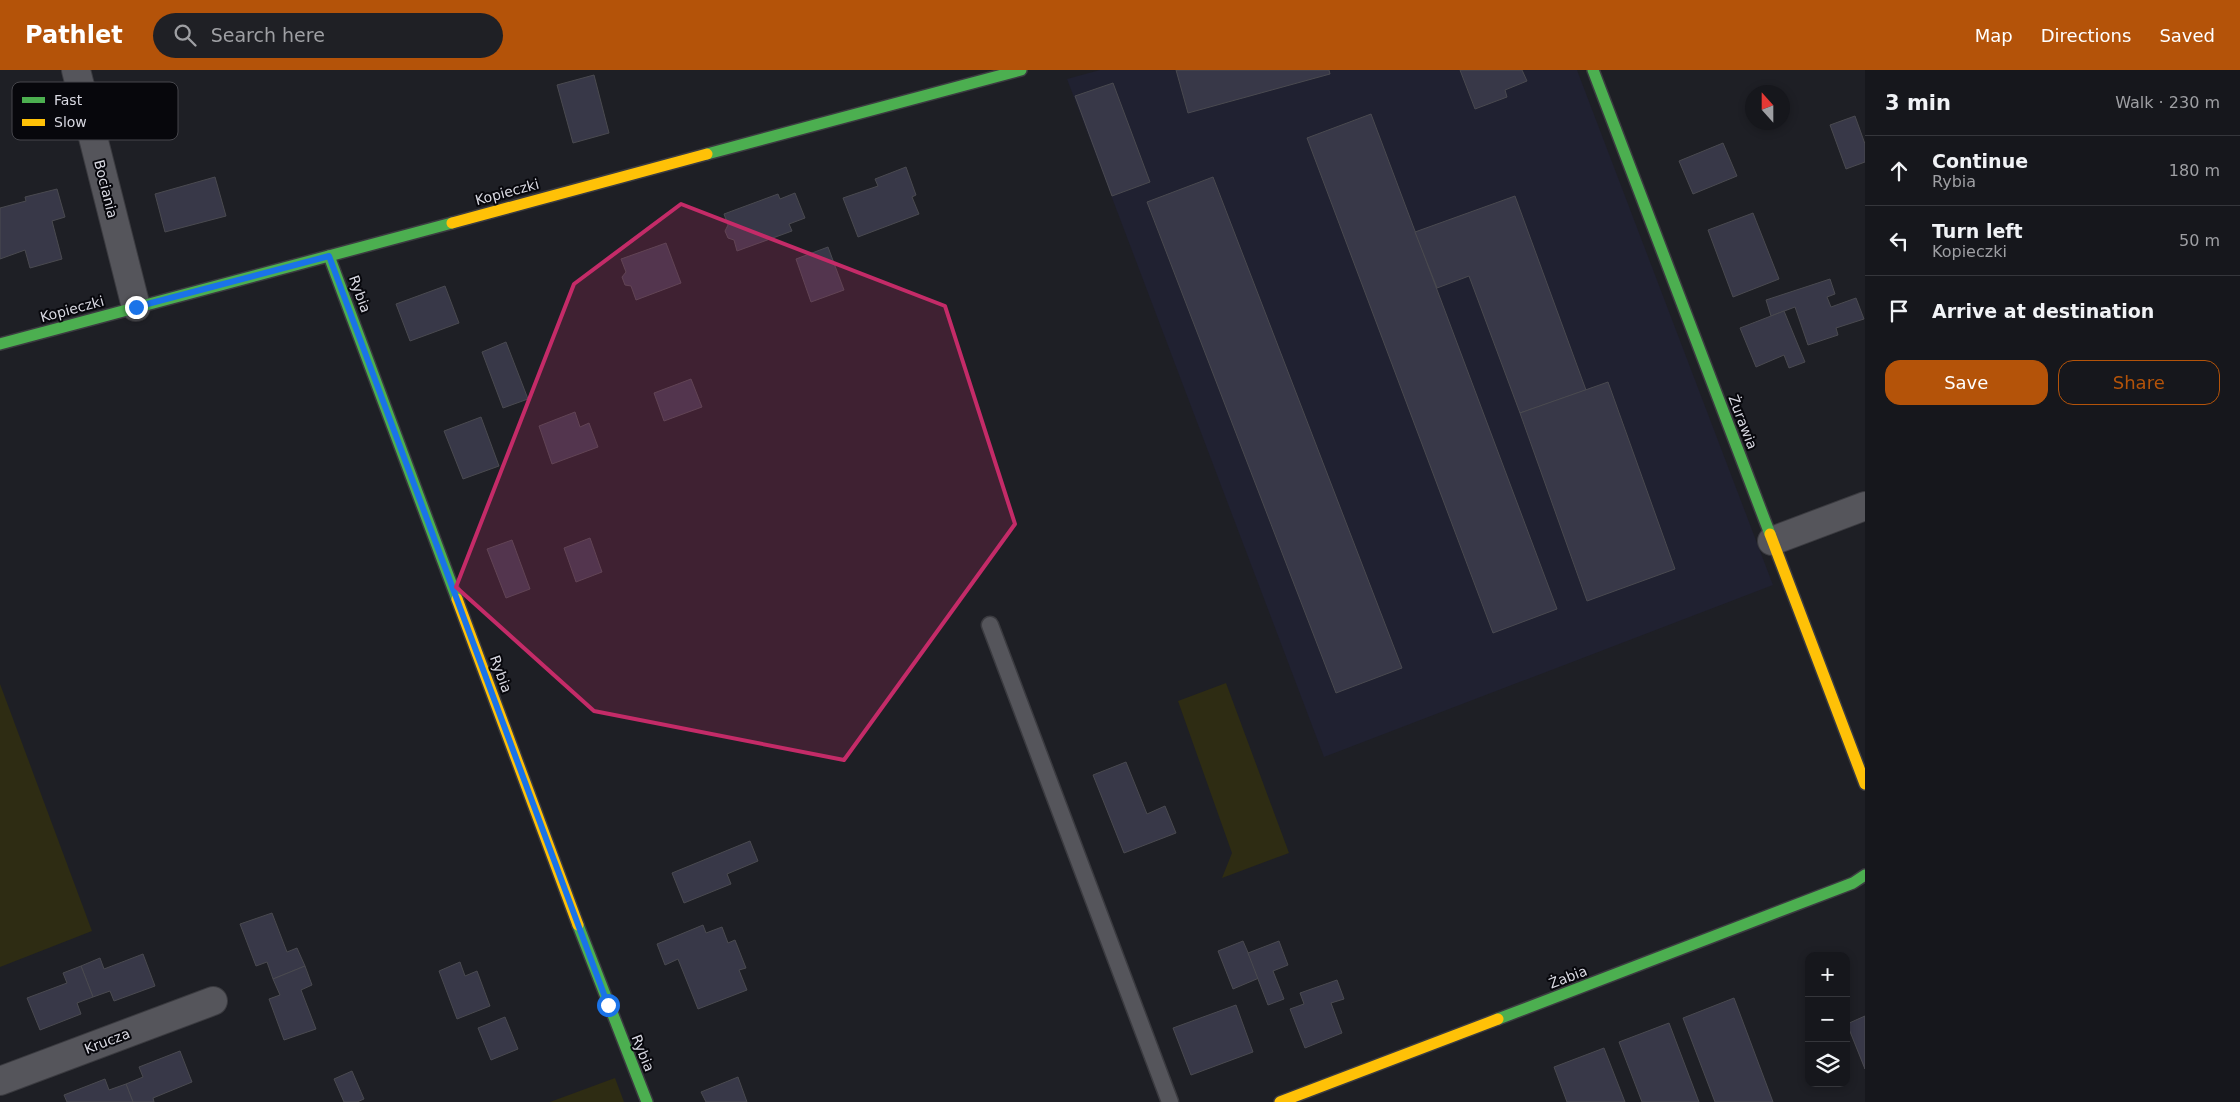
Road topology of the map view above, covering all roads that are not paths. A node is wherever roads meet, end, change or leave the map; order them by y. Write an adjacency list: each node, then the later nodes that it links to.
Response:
1 (1021, 70): 4 (street, Kopieczki)
2 (1593, 70): 8 (street, Żurawia)
3 (94, 140): 5 (street, Bociania)
4 (329, 256): 5 (street, Kopieczki); 14 (street, Rybia)
5 (136, 307): 6 (street, Kopieczki)
6 (0, 344)
7 (1865, 506): 8 (street)
8 (1772, 541): 10 (street, Żurawia)
9 (990, 625): 15 (lane)
10 (1865, 784)
11 (1865, 874): 16 (street, Żabia)
12 (213, 1001): 13 (street, Krucza)
13 (0, 1081)
14 (647, 1102)
15 (1170, 1102)
16 (1280, 1102)

